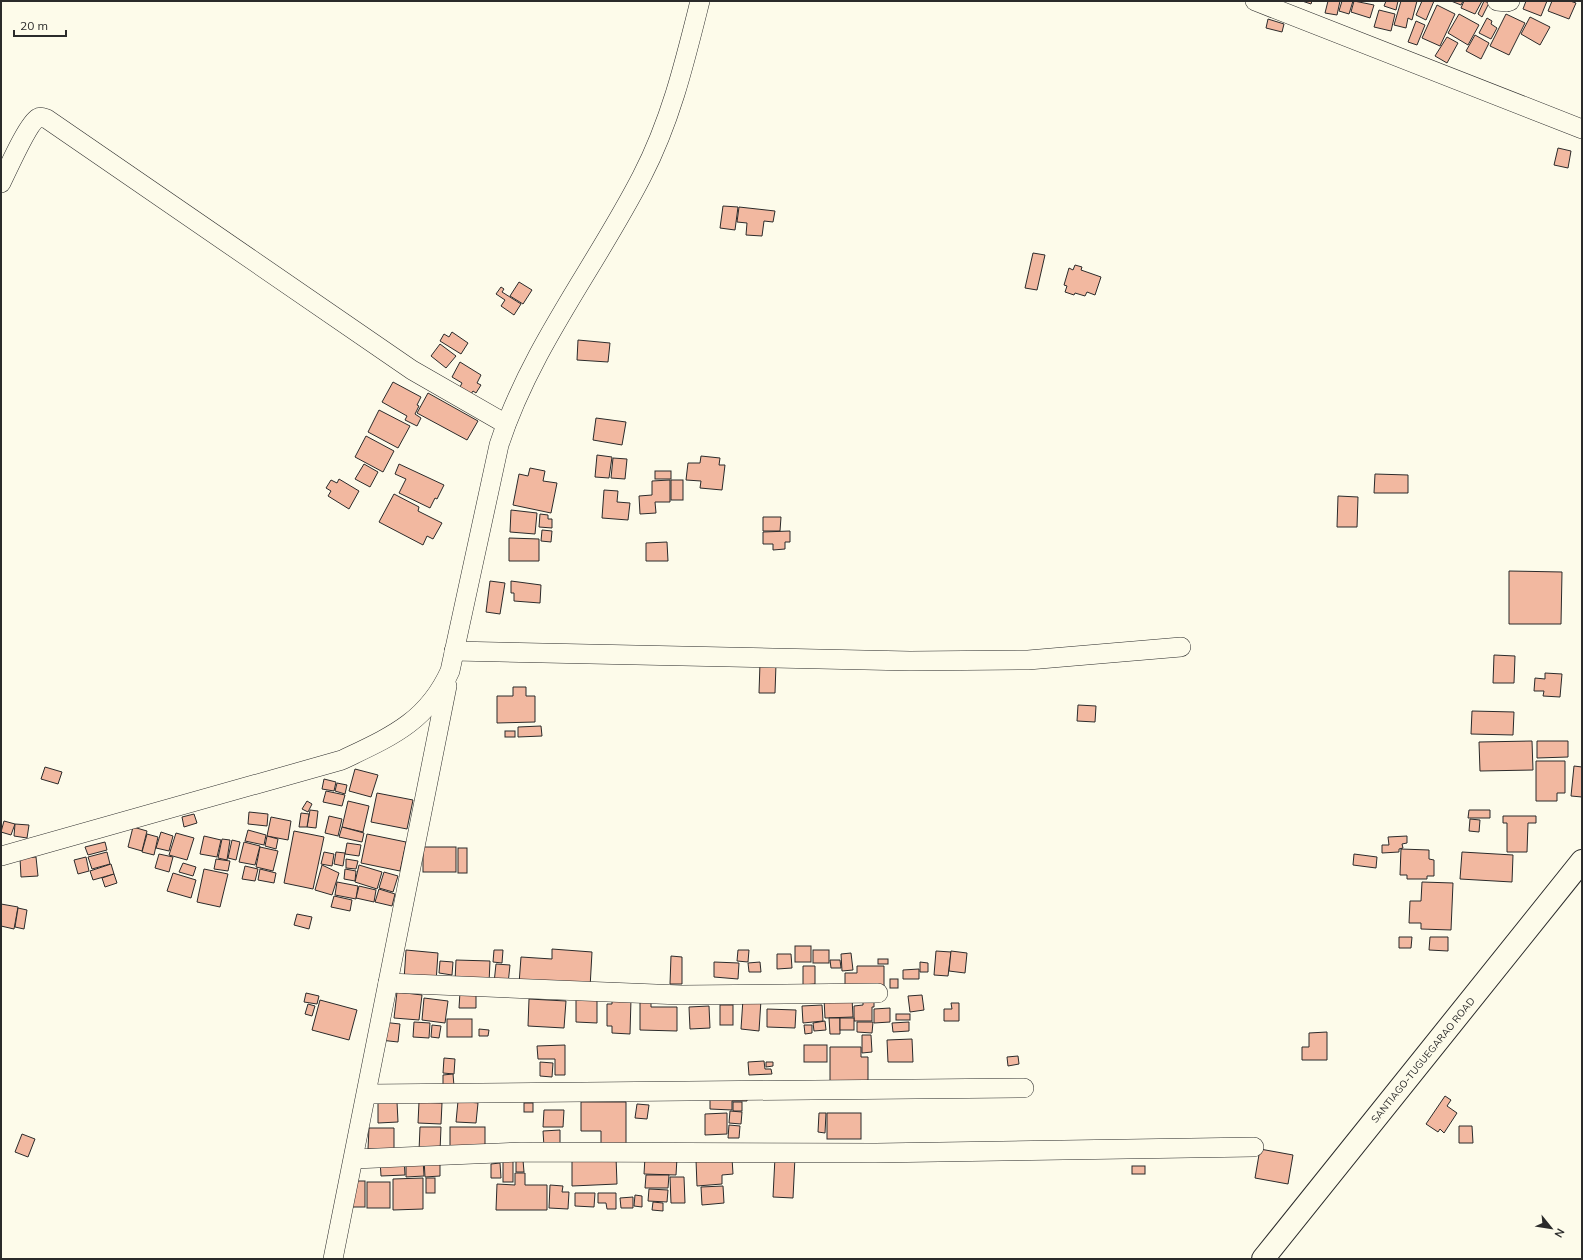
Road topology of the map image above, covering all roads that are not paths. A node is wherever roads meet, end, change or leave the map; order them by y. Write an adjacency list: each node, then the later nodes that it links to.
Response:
1 (700, 1): 7 (street)
2 (1254, 1): 5 (street)
3 (1497, 1): 4 (street)
4 (1510, 1)
5 (1582, 129)
6 (1, 183): 7 (street)
7 (506, 424): 9 (street)
8 (1181, 647): 9 (street)
9 (454, 651): 10 (street)
10 (450, 671): 11 (street); 13 (street)
11 (1, 856)
12 (1582, 861): 20 (highway, SANTIAGO-TUGUEGARAO ROAD)
13 (388, 983): 14 (street); 16 (street)
14 (878, 993)
15 (1024, 1088): 16 (street)
16 (366, 1094): 18 (street)
17 (1254, 1147): 18 (street)
18 (354, 1159): 19 (street)
19 (333, 1259)
20 (1263, 1259)

